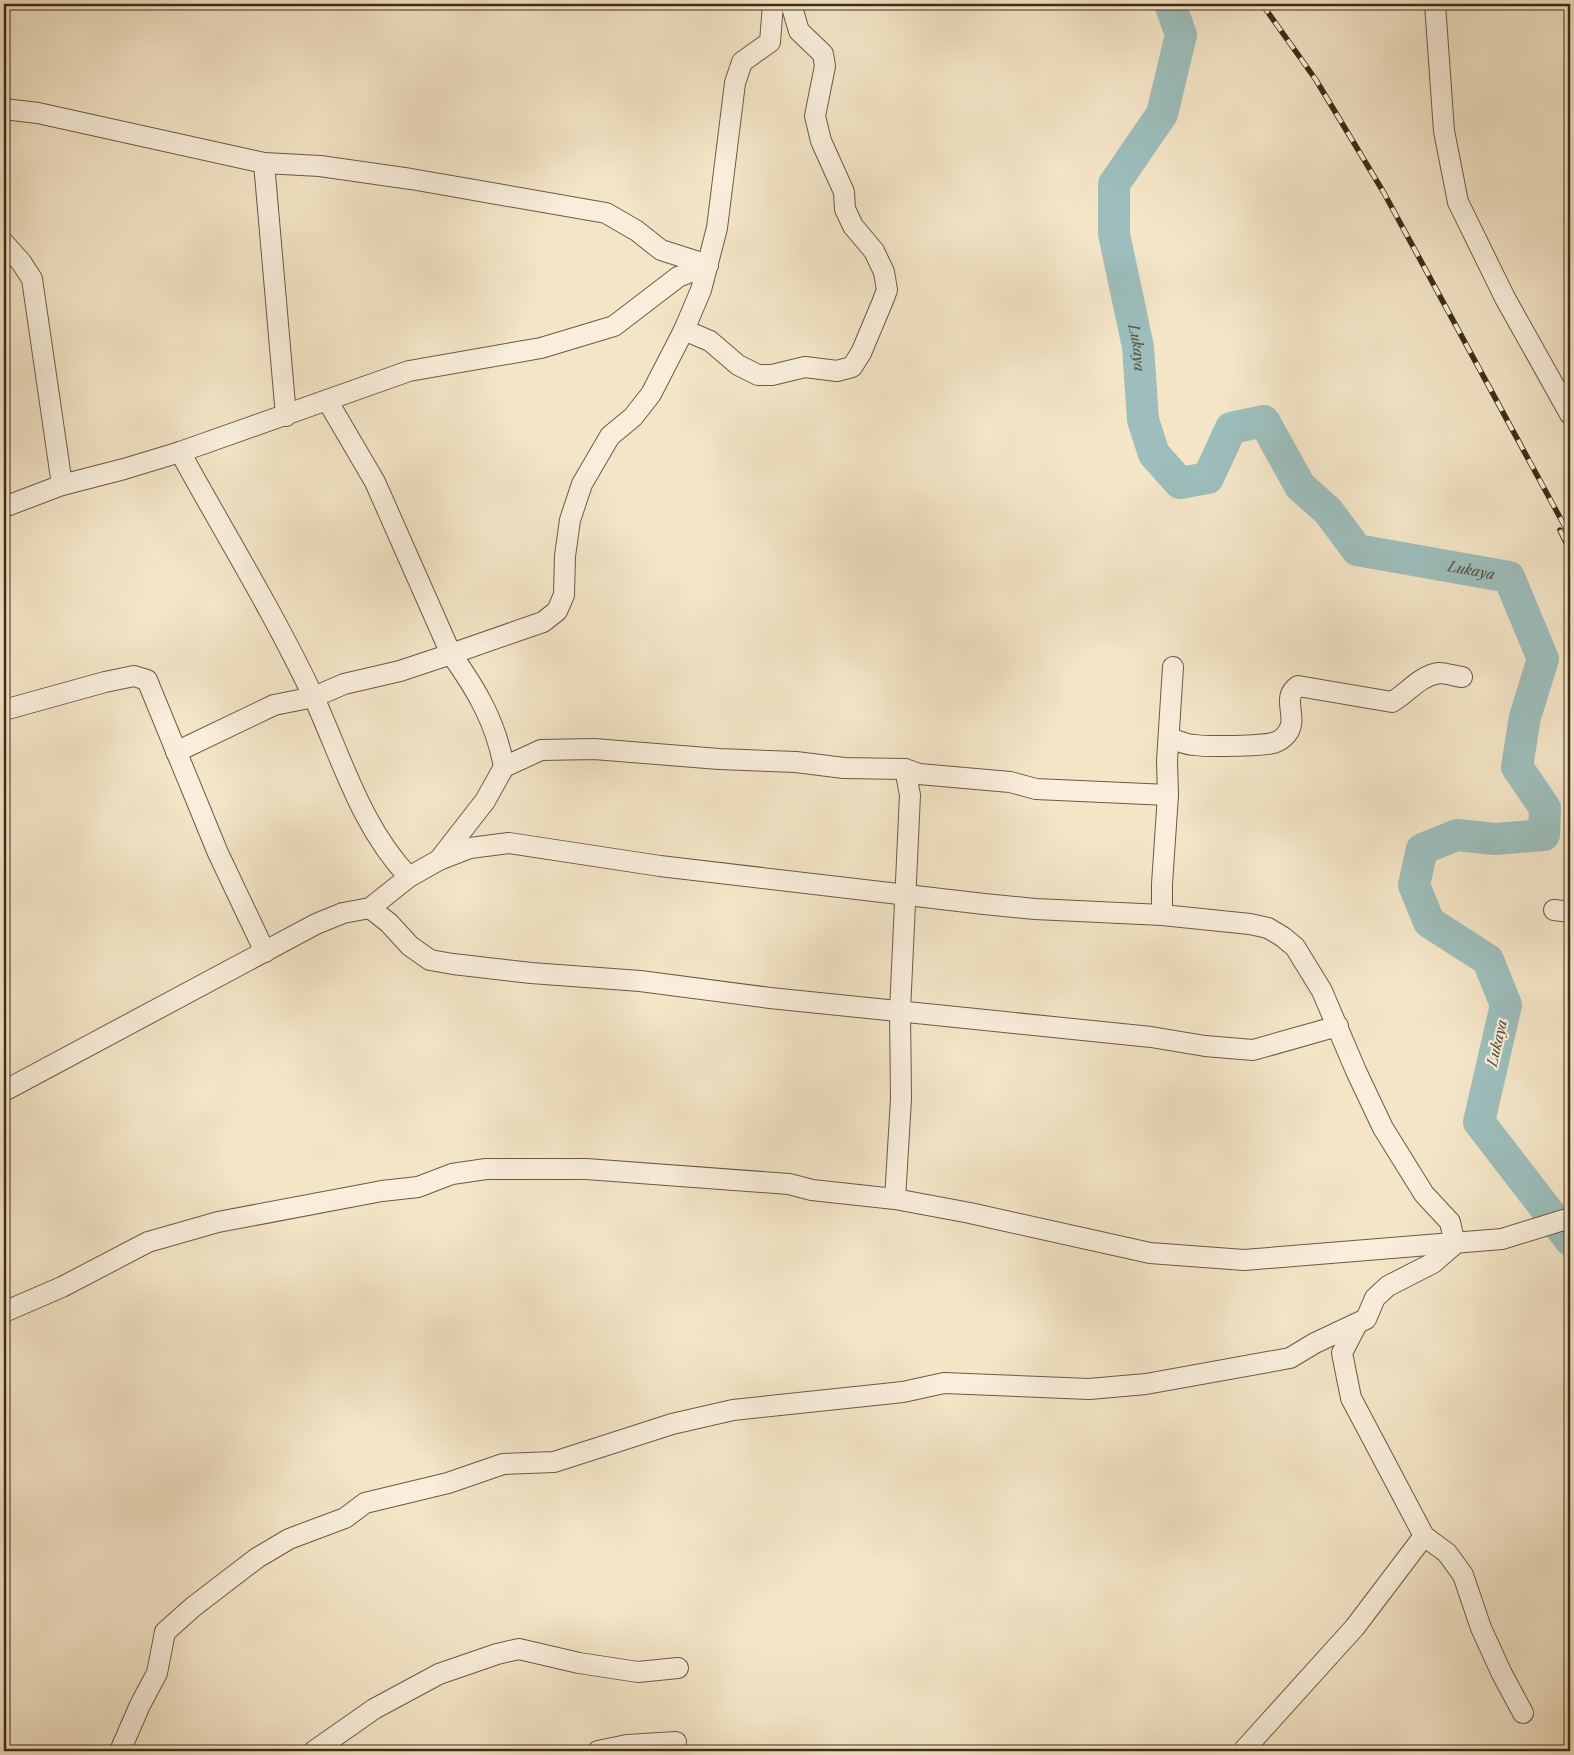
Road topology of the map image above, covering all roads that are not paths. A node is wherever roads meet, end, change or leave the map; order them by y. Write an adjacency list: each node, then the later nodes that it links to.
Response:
1 (773, 4): 7 (street)
2 (791, 4): 8 (street)
3 (1435, 4): 10 (street)
4 (4, 109): 5 (street)
5 (264, 163): 7 (street); 11 (street)
6 (4, 243): 13 (street)
7 (708, 265): 8 (street); 9 (street)
8 (684, 330): 15 (street)
9 (327, 400): 11 (street); 15 (street)
10 (1570, 414)
11 (286, 416): 12 (street)
12 (180, 452): 13 (street); 18 (street)
13 (62, 485): 14 (street)
14 (4, 506)
15 (451, 654): 18 (street); 22 (street)
16 (1173, 667): 20 (street)
17 (1462, 677): 20 (street)
18 (314, 698): 21 (street); 26 (street)
19 (4, 710): 21 (street)
20 (1169, 738): 24 (street)
21 (176, 752): 30 (street)
22 (504, 767): 23 (street); 25 (street)
23 (905, 769): 24 (street); 27 (street)
24 (1168, 795): 29 (street)
25 (439, 860): 26 (street); 27 (street)
26 (408, 877): 28 (street)
27 (905, 894): 29 (street); 31 (street)
28 (370, 908): 30 (street); 31 (street)
29 (1162, 915): 32 (street)
30 (265, 952): 33 (street)
31 (900, 1010): 32 (street); 34 (street)
32 (1338, 1026): 36 (street)
33 (4, 1091)
34 (895, 1199): 36 (street); 37 (street)
35 (1570, 1218): 36 (street)
36 (1455, 1244): 38 (street)
37 (4, 1312)
38 (1358, 1324): 39 (street); 43 (street)
39 (1424, 1536): 41 (street); 46 (street)
40 (678, 1668): 44 (street)
41 (1524, 1713)
42 (676, 1742): 45 (street)
43 (120, 1751)
44 (314, 1751)
45 (598, 1751)
46 (1243, 1751)

